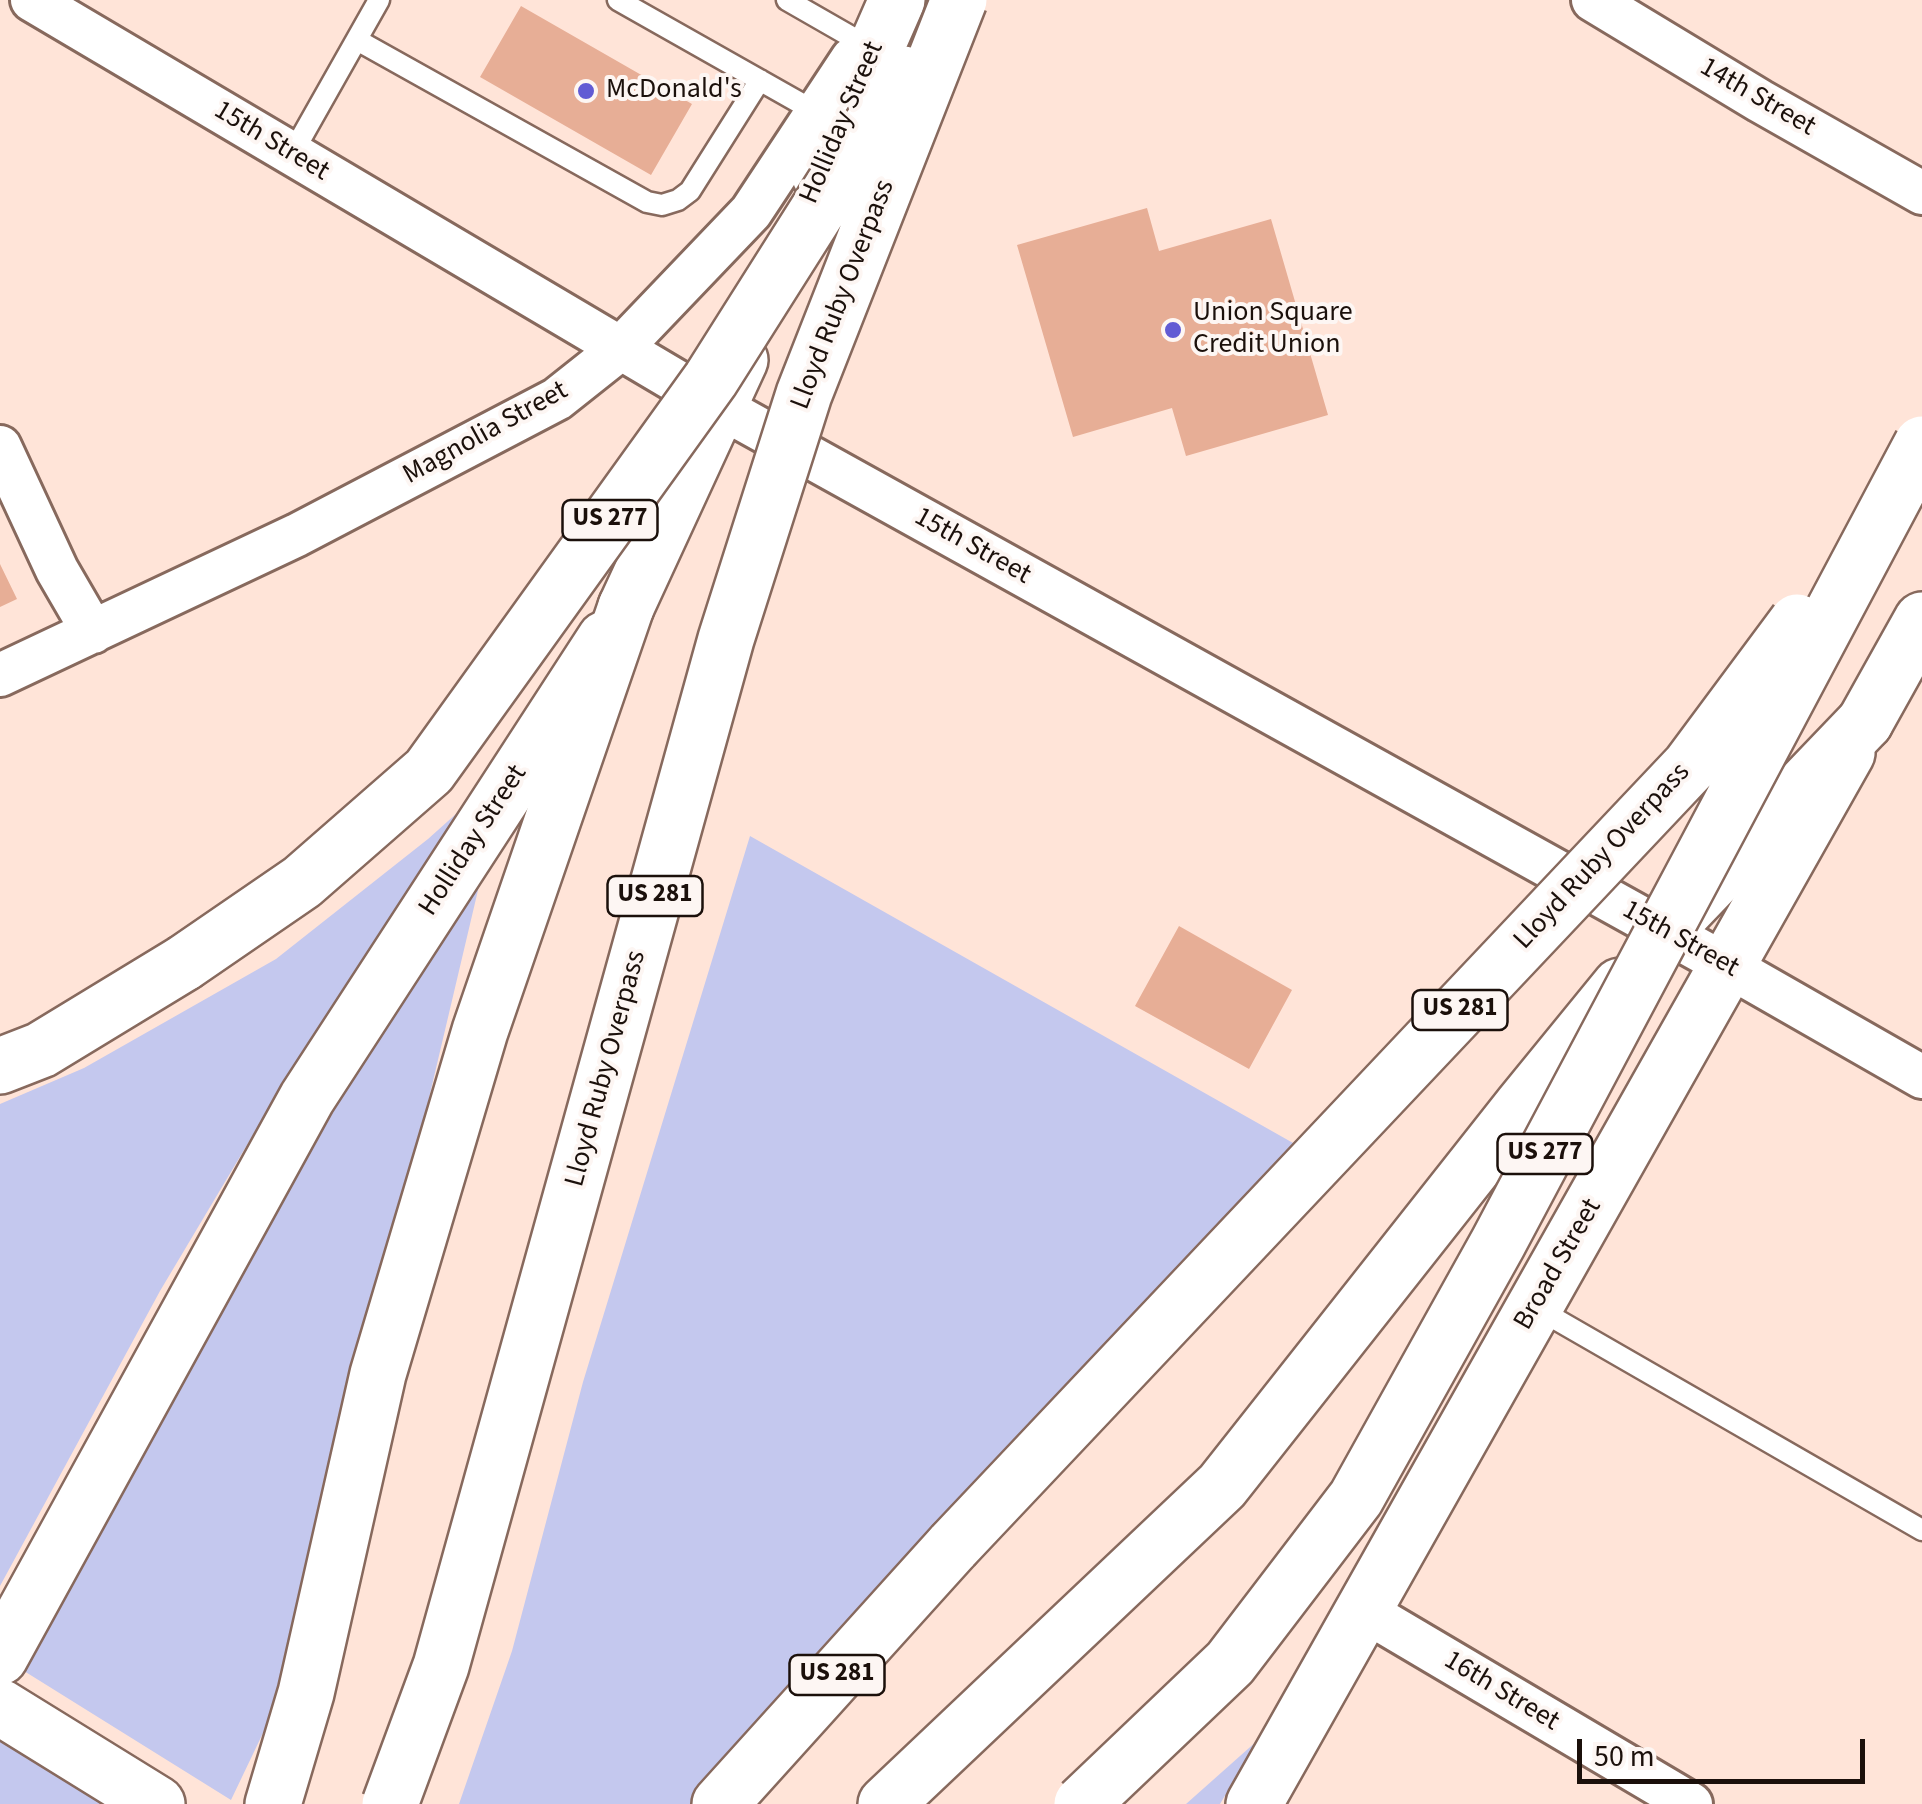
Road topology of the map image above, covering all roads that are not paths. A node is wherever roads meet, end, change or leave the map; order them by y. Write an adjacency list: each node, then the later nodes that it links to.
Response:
1 (32, 0): 13 (street, 15th Street)
2 (379, 0): 9 (lane)
3 (618, 0): 11 (lane)
4 (787, 0): 10 (lane)
5 (894, 0): 10 (street, Magnolia Street); 16 (main road, Holliday Street)
6 (951, 0): 26 (main road, US 277, bridge)
7 (959, 0): 35 (main road, Lloyd Ruby Overpass / US 281, bridge)
8 (1593, 0): 14 (street, 14th Street)
9 (357, 40): 11 (lane); 13 (lane)
10 (862, 43): 12 (street, Magnolia Street)
11 (760, 80): 12 (lane)
12 (816, 112): 15 (street, Magnolia Street)
13 (292, 154): 15 (street, 15th Street)
14 (1922, 192)
15 (620, 349): 16 (street, 15th Street); 21 (street, Magnolia Street)
16 (720, 407): 19 (main road, Holliday Street); 24 (street, 15th Street)
17 (1922, 440): 36 (main road, Lloyd Ruby Overpass / US 281, bridge); 38 (main road, US 277, bridge)
18 (0, 447): 21 (street)
19 (626, 607): 31 (main road, Holliday Street); 34 (main road)
20 (1922, 620): 23 (main road, Broad Street)
21 (93, 632): 22 (street, Magnolia Street)
22 (0, 675)
23 (1865, 722): 24 (main road); 25 (main road, Broad Street)
24 (1664, 931): 25 (street, 15th Street); 37 (main road)
25 (1728, 966): 27 (street, 15th Street); 28 (main road, Broad Street)
26 (0, 1066)
27 (1922, 1077)
28 (1534, 1308): 29 (lane); 30 (main road, Broad Street)
29 (1922, 1530)
30 (1362, 1610): 39 (main road, Broad Street); 40 (street, 16th Street)
31 (0, 1657)
32 (0, 1707): 33 (main road)
33 (157, 1804)
34 (273, 1804)
35 (390, 1804)
36 (720, 1804)
37 (886, 1804)
38 (1082, 1804)
39 (1254, 1804)
40 (1691, 1804)

